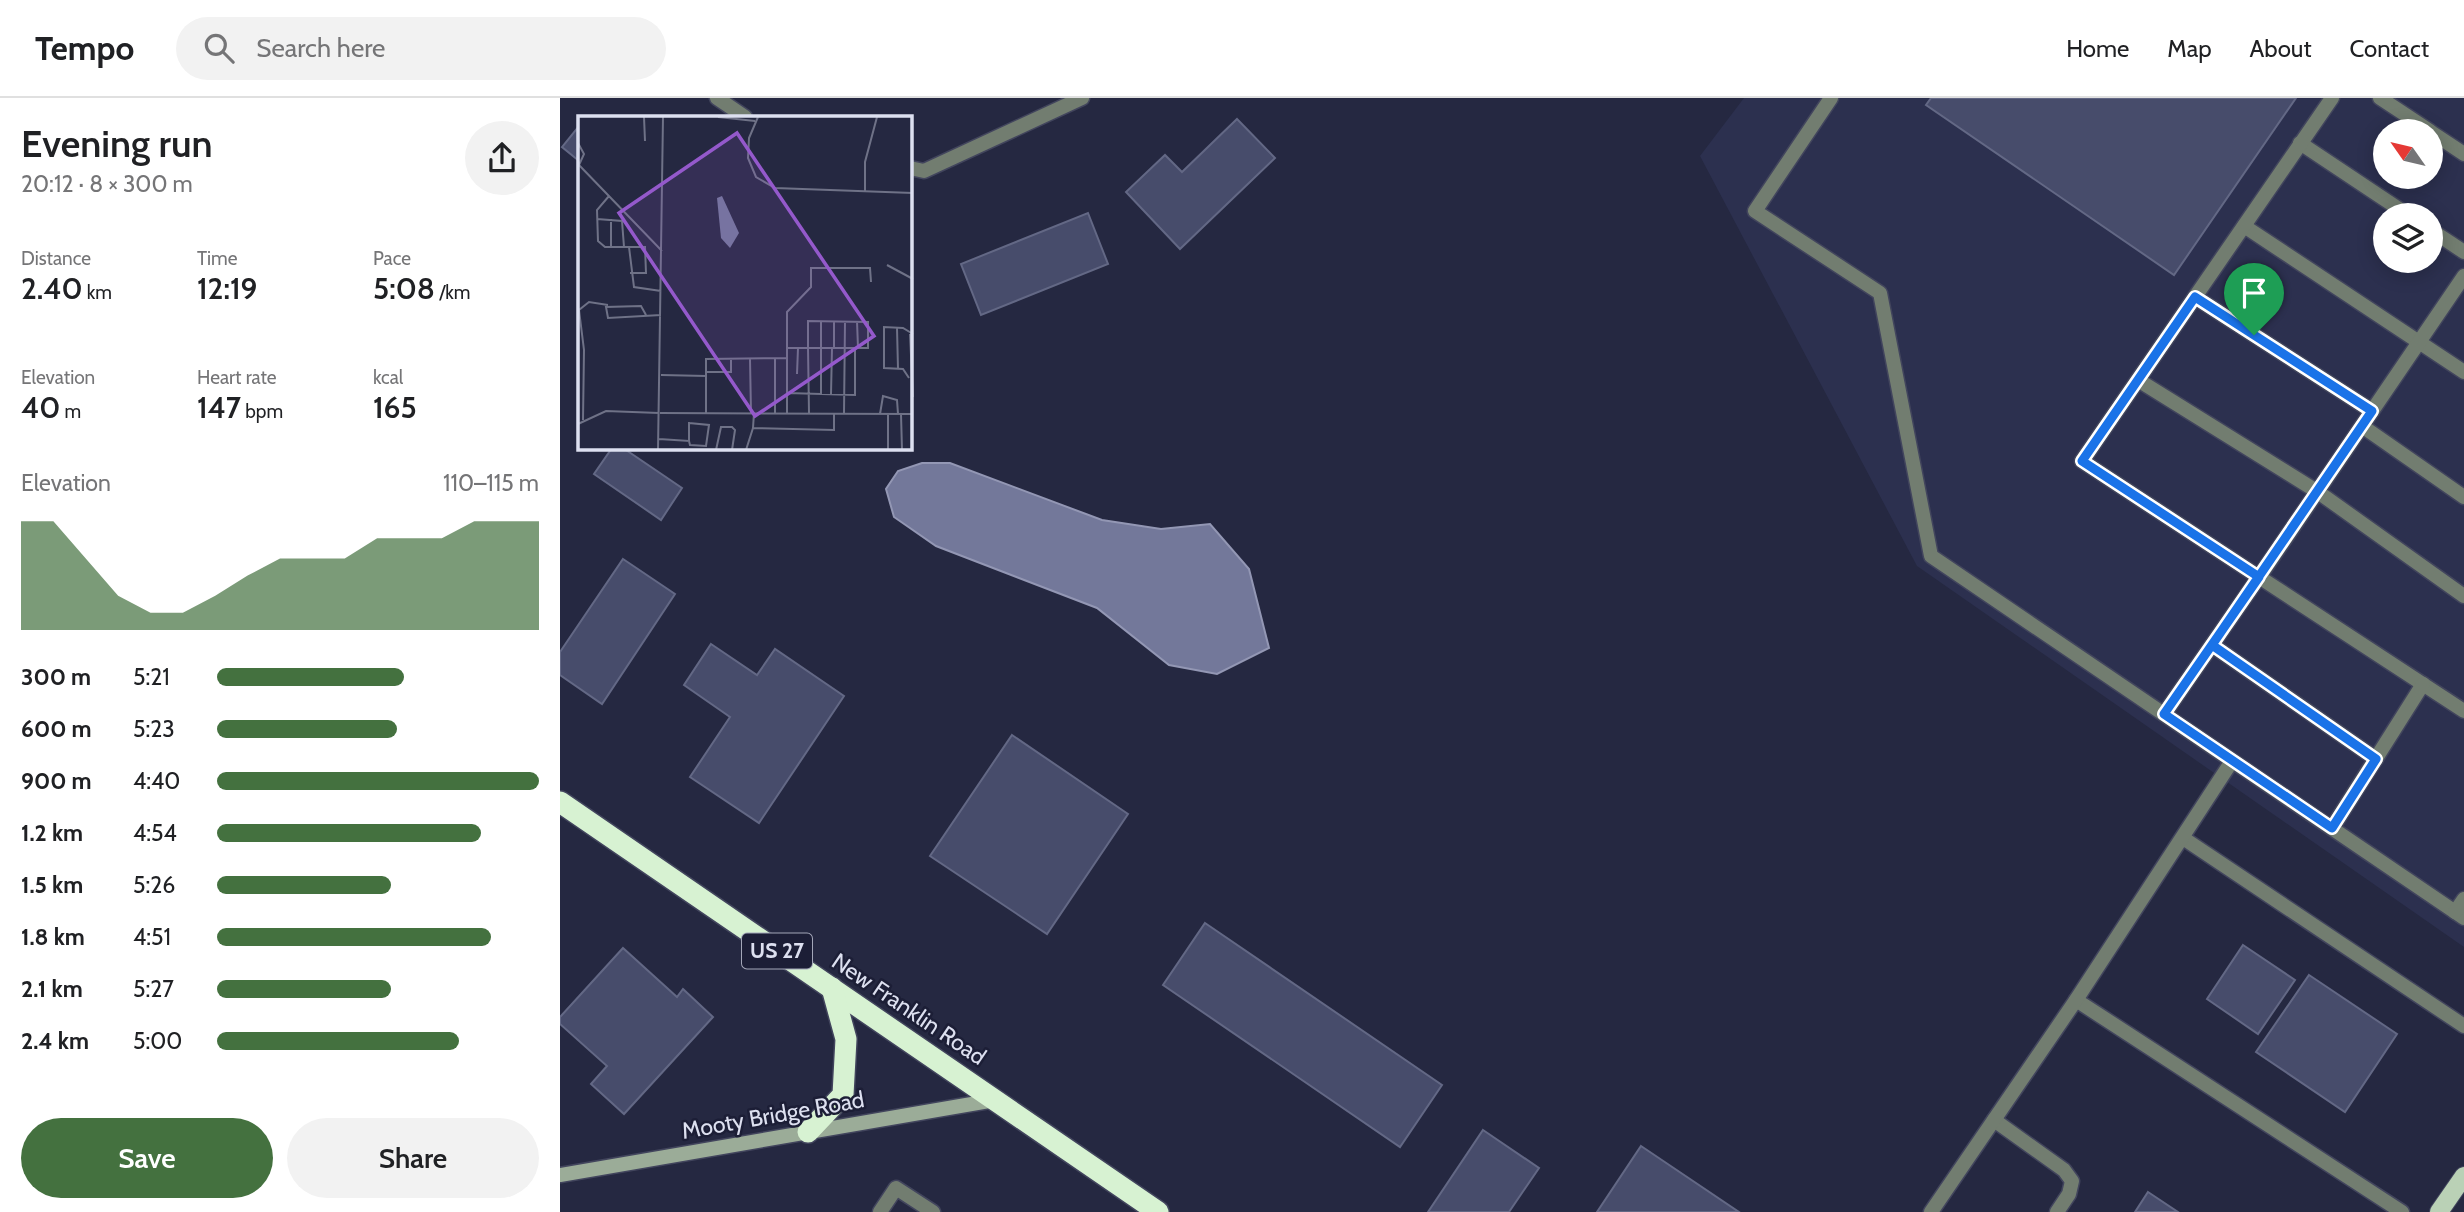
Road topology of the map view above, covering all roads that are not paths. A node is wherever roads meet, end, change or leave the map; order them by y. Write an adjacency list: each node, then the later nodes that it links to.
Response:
1 (717, 98): 6 (street)
2 (1082, 98): 11 (street)
3 (1831, 98): 30 (street)
4 (2332, 98): 9 (street)
5 (2380, 98): 7 (street)
6 (744, 116)
7 (2411, 119)
8 (2443, 140): 10 (street)
9 (2300, 143): 12 (street); 13 (street)
10 (2464, 154)
11 (912, 168)
12 (2391, 203)
13 (2244, 226): 17 (street); 18 (street)
14 (2443, 238): 15 (street)
15 (2464, 252)
16 (2464, 276): 18 (street)
17 (2195, 297): 20 (street); 21 (street)
18 (2420, 341): 19 (street); 21 (street)
19 (2464, 372)
20 (2138, 380): 23 (street); 25 (street)
21 (2372, 411): 22 (street)
22 (2362, 426): 23 (street); 24 (street)
23 (2318, 492): 25 (street); 26 (street)
24 (2464, 497)
25 (2259, 577): 27 (street); 28 (street)
26 (2464, 596)
27 (2212, 645): 30 (street); 31 (street)
28 (2423, 684): 29 (street); 31 (street)
29 (2464, 711)
30 (2164, 714): 32 (street)
31 (2376, 759): 34 (street)
32 (2232, 761): 34 (street); 35 (street)
33 (560, 802): 38 (highway, New Franklin Road / US 27)
34 (2332, 828): 37 (street)
35 (2183, 838): 39 (street); 40 (street)
36 (2464, 899): 37 (street)
37 (2459, 915)
38 (832, 988): 41 (highway, New Franklin Road / US 27); 43 (highway)
39 (2076, 1000): 42 (street); 52 (street)
40 (2464, 1026)
41 (995, 1100): 43 (street, Mooty Bridge Road); 49 (highway, New Franklin Road / US 27)
42 (1994, 1120): 50 (street); 51 (street)
43 (808, 1132): 44 (street, Mooty Bridge Road)
44 (560, 1175)
45 (2464, 1176): 46 (main road)
46 (2441, 1211)
47 (880, 1212): 48 (street)
48 (933, 1212)
49 (1158, 1212)
50 (1931, 1212)
51 (2057, 1212)
52 (2402, 1212)

